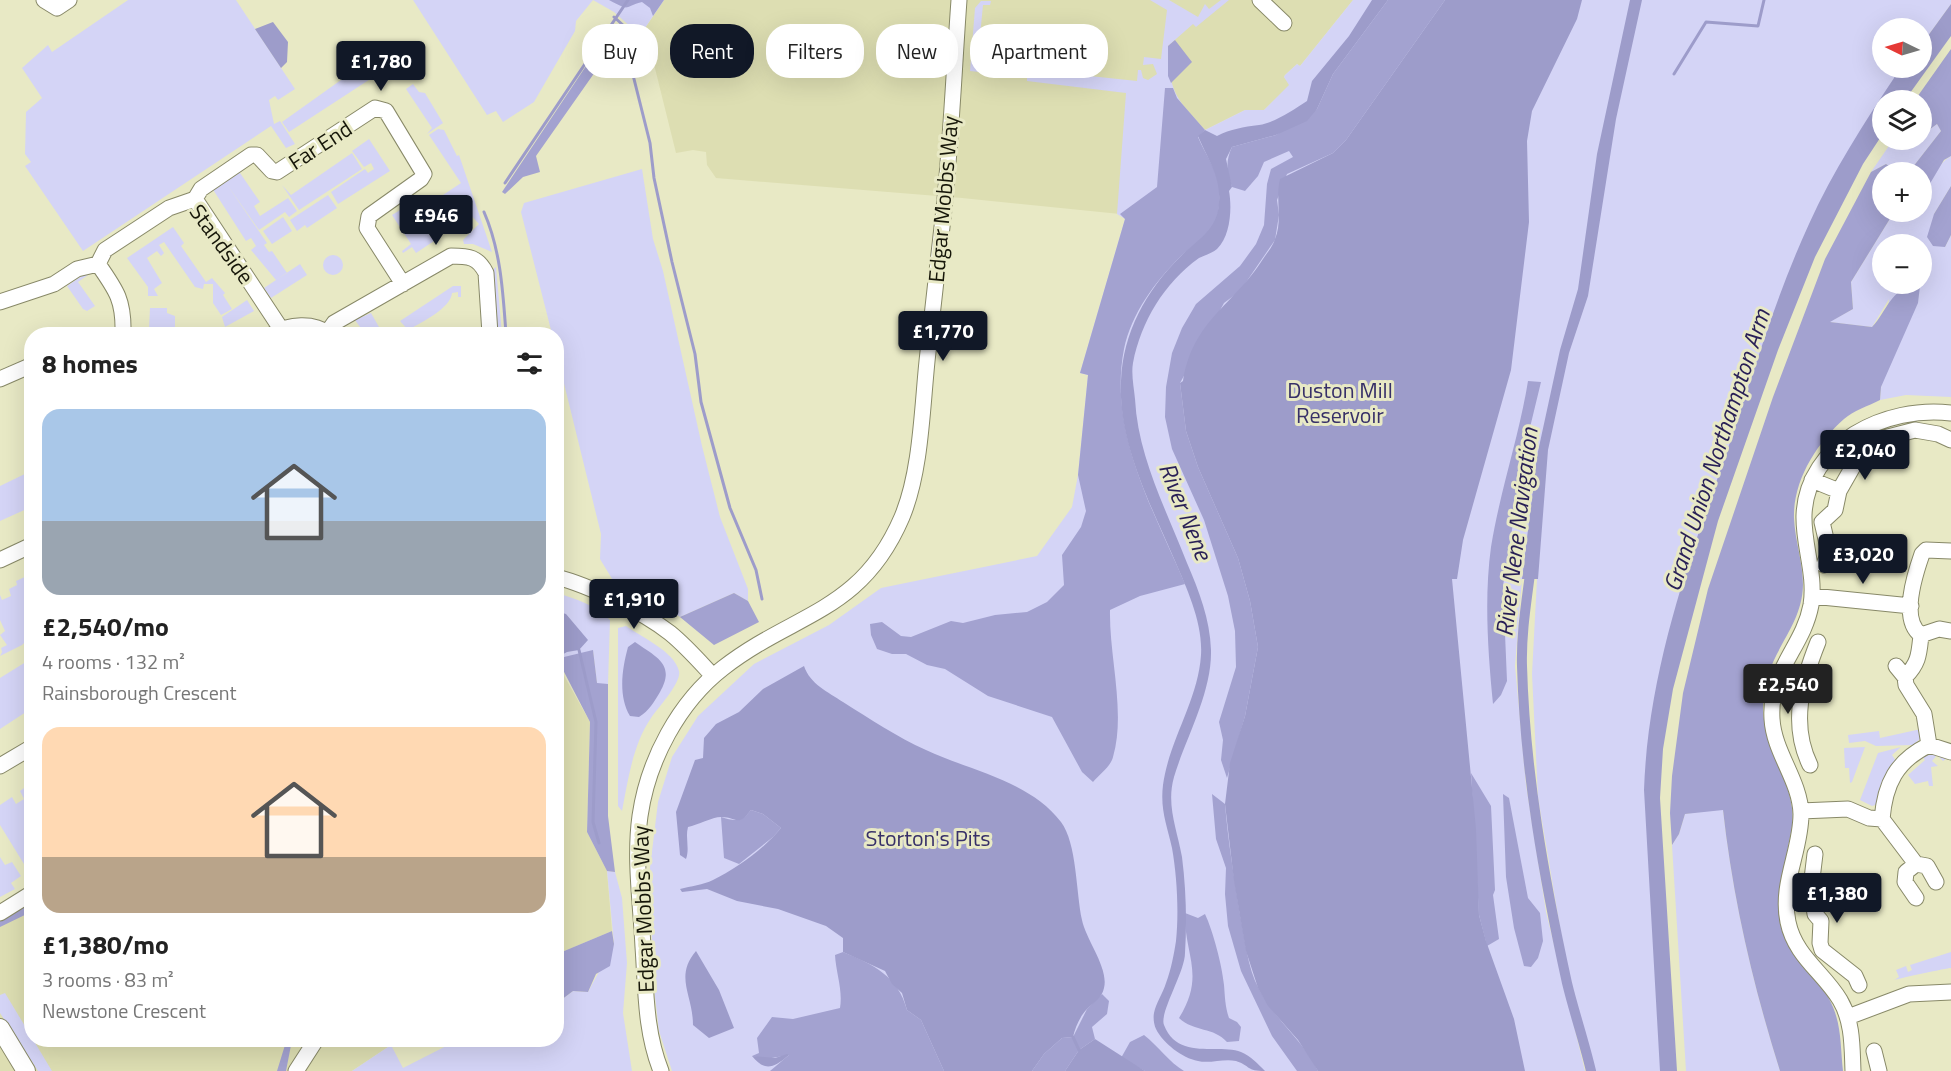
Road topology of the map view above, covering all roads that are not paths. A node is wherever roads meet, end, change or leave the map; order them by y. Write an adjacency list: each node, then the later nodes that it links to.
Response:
1 (44, 0): 2 (street)
2 (69, 0)
3 (959, 0): 30 (street, Edgar Mobbs Way)
4 (1260, 0): 5 (street)
5 (1284, 22)
6 (195, 199): 7 (street, Standside); 8 (street, Far End); 11 (street, Standside)
7 (98, 264): 9 (street); 10 (street)
8 (403, 284): 12 (street); 13 (street)
9 (0, 302)
10 (123, 327)
11 (274, 327)
12 (332, 327)
13 (490, 327)
14 (24, 368): 15 (street)
15 (0, 379)
16 (1951, 413): 18 (street)
17 (1951, 440): 19 (street)
18 (1812, 480): 19 (street); 25 (street)
19 (1839, 491): 23 (street)
20 (24, 549): 22 (street)
21 (1951, 551): 26 (street)
22 (0, 560)
23 (1824, 565)
24 (564, 580): 30 (street)
25 (1812, 596): 26 (street); 31 (street)
26 (1911, 606): 28 (street)
27 (1951, 631): 28 (street)
28 (1921, 635): 33 (street)
29 (1818, 642): 32 (street)
30 (713, 676): 56 (street, Edgar Mobbs Way)
31 (1772, 701): 32 (street); 38 (street)
32 (1800, 702): 36 (street)
33 (1929, 745): 35 (street); 39 (street)
34 (24, 752): 37 (street)
35 (1951, 752)
36 (1810, 765)
37 (0, 766)
38 (1801, 811): 39 (street); 47 (street)
39 (1882, 819): 41 (street)
40 (1815, 854): 46 (street)
41 (1916, 864): 42 (street); 44 (street)
42 (1936, 882)
43 (24, 898): 45 (street)
44 (1916, 898)
45 (0, 913)
46 (1815, 914): 47 (street); 48 (street)
47 (1788, 923): 50 (street)
48 (1859, 985)
49 (1951, 992): 50 (street)
50 (1848, 1017): 57 (street)
51 (0, 1028): 54 (main road)
52 (311, 1047): 55 (street)
53 (1874, 1051): 58 (street)
54 (27, 1071)
55 (296, 1071)
56 (661, 1071)
57 (1853, 1071)
58 (1879, 1071)

